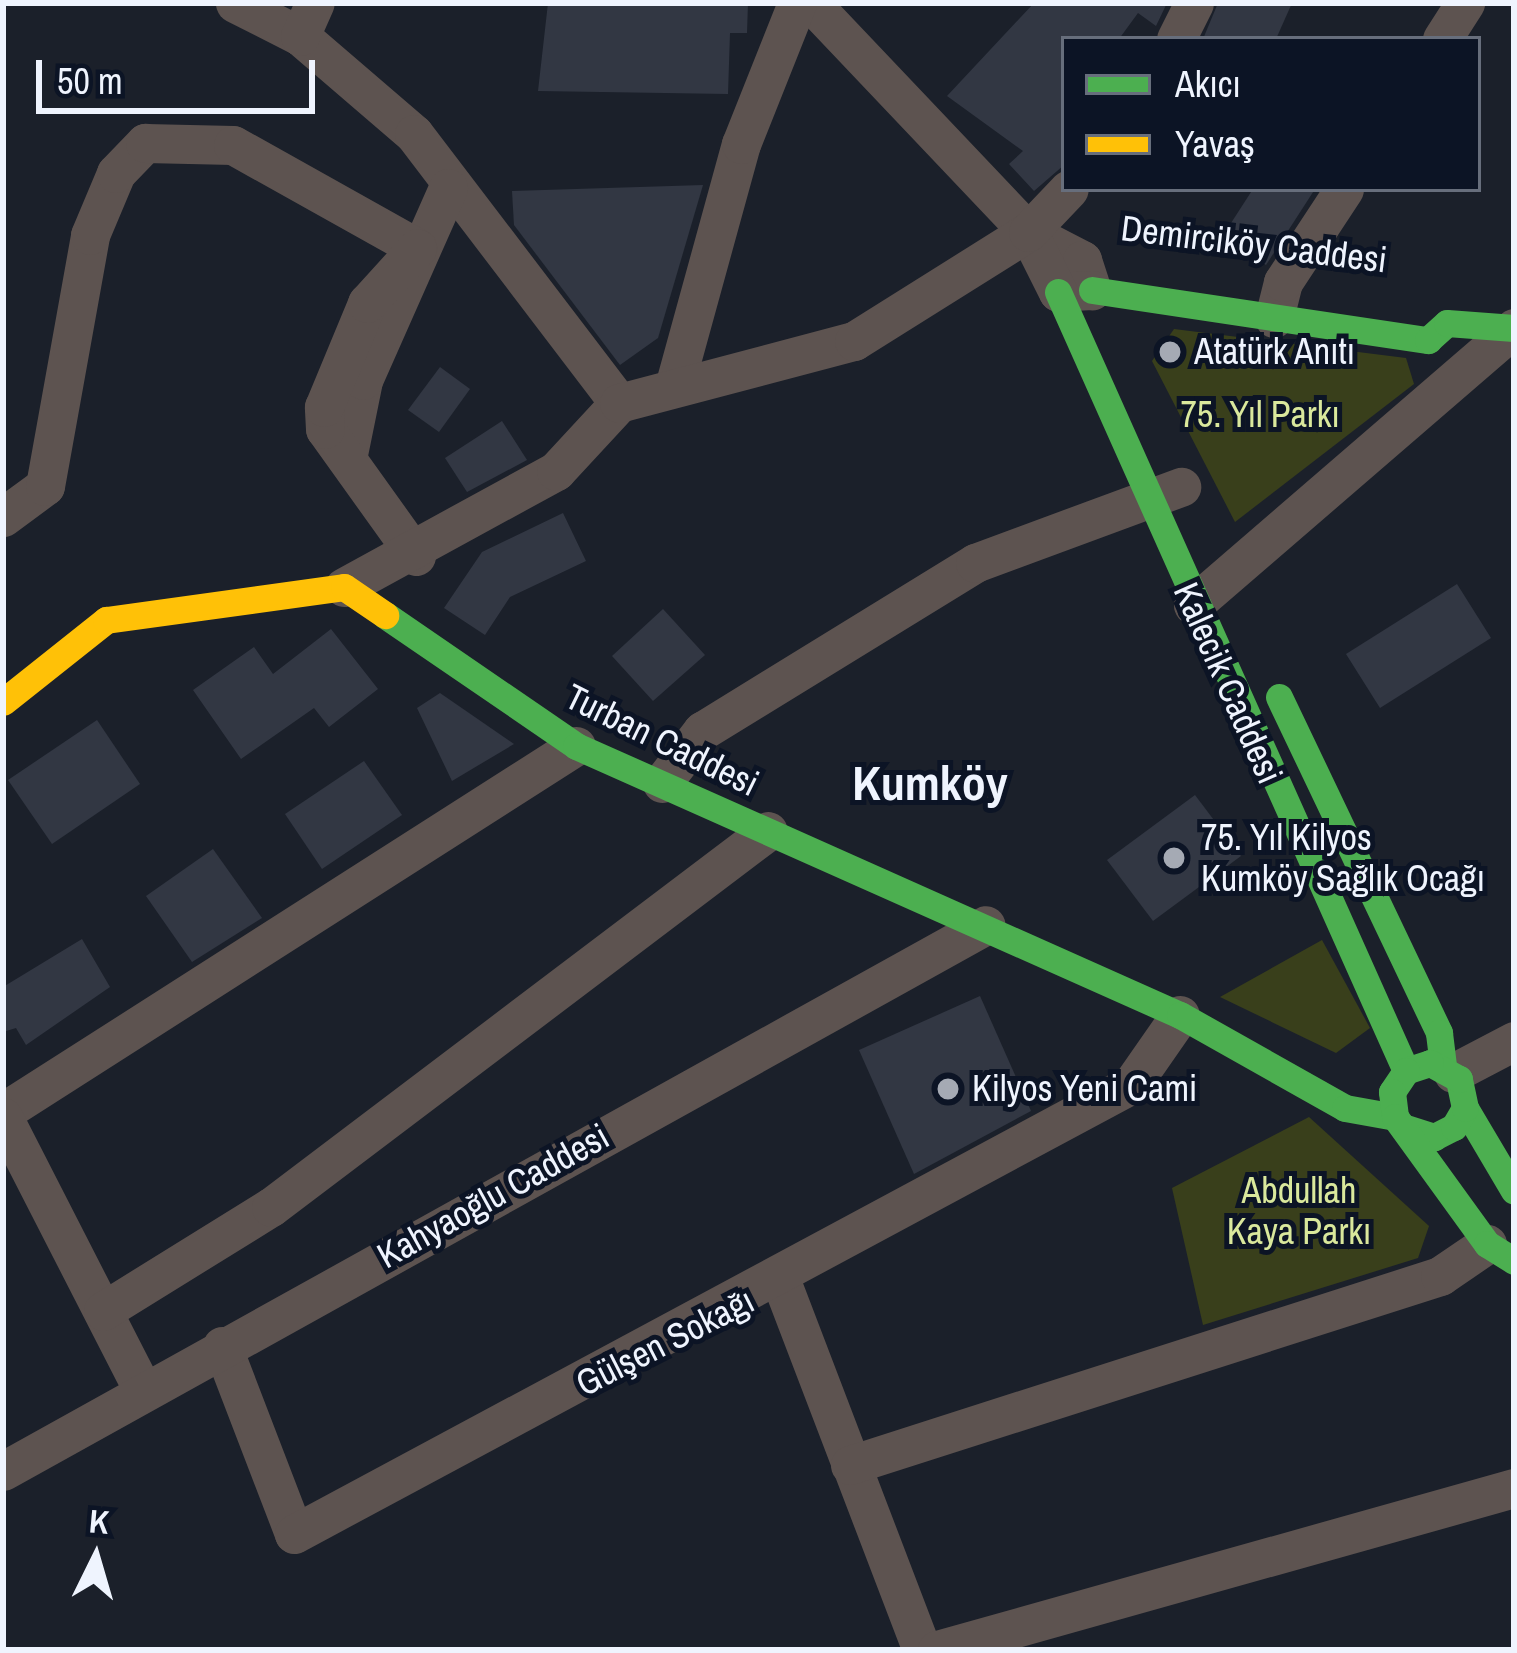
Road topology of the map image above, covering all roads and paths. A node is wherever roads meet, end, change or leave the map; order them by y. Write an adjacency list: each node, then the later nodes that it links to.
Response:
1 (236, 3): 6 (street)
2 (797, 3): 18 (street)
3 (811, 3): 12 (street, Kalecik Caddesi)
4 (1194, 3): 7 (street)
5 (1465, 3): 8 (street)
6 (308, 20): 9 (street)
7 (1178, 36)
8 (1444, 36)
9 (448, 188): 13 (street); 19 (street)
10 (1067, 192): 12 (street)
11 (1342, 192): 16 (street)
12 (1028, 232): 14 (street, Kalecik Caddesi); 18 (street)
13 (417, 248): 21 (street); 22 (street)
14 (1077, 281): 16 (main road, Demirciköy Caddesi); 16 (main road, Demirciköy Caddesi); 20 (main road, Kalecik Caddesi)
15 (1324, 288): 16 (main road, Demirciköy Caddesi)
16 (1279, 300): 17 (main road, Demirciköy Caddesi)
17 (1514, 328): 24 (street)
18 (674, 386): 19 (street)
19 (619, 403): 22 (street)
20 (1164, 493): 24 (main road, Kalecik Caddesi); 24 (main road, Kalecik Caddesi); 28 (street)
21 (3, 517)
22 (416, 556): 23 (street)
23 (344, 586): 26 (main road); 27 (main road, Turban Caddesi)
24 (1217, 597): 34 (main road, Kalecik Caddesi)
25 (1264, 666): 33 (main road, Kalecik Caddesi)
26 (3, 703)
27 (576, 746): 28 (main road, Turban Caddesi); 35 (street)
28 (662, 783): 29 (main road, Turban Caddesi)
29 (768, 831): 30 (main road, Turban Caddesi); 39 (street)
30 (986, 925): 31 (main road, Turban Caddesi); 40 (street, Kahyaoğlu Caddesi)
31 (1180, 1015): 34 (main road, Turban Caddesi); 38 (street, Gülşen Sokağı)
32 (1506, 1047): 33 (street)
33 (1457, 1085): 34 (main road); 34 (main road); 36 (main road, Kalecik Caddesi)
34 (1399, 1102): 37 (main road, Kalecik Caddesi)
35 (3, 1114): 39 (street)
36 (1514, 1191)
37 (1500, 1253): 42 (street)
38 (782, 1281): 40 (street, Gülşen Sokağı); 42 (street)
39 (103, 1311): 41 (street)
40 (222, 1346): 41 (street, Kahyaoğlu Caddesi)
41 (143, 1391): 43 (street, Kahyaoğlu Caddesi)
42 (850, 1465): 45 (street)
43 (3, 1471)
44 (1514, 1488): 46 (street)
45 (922, 1650)
46 (937, 1650)

